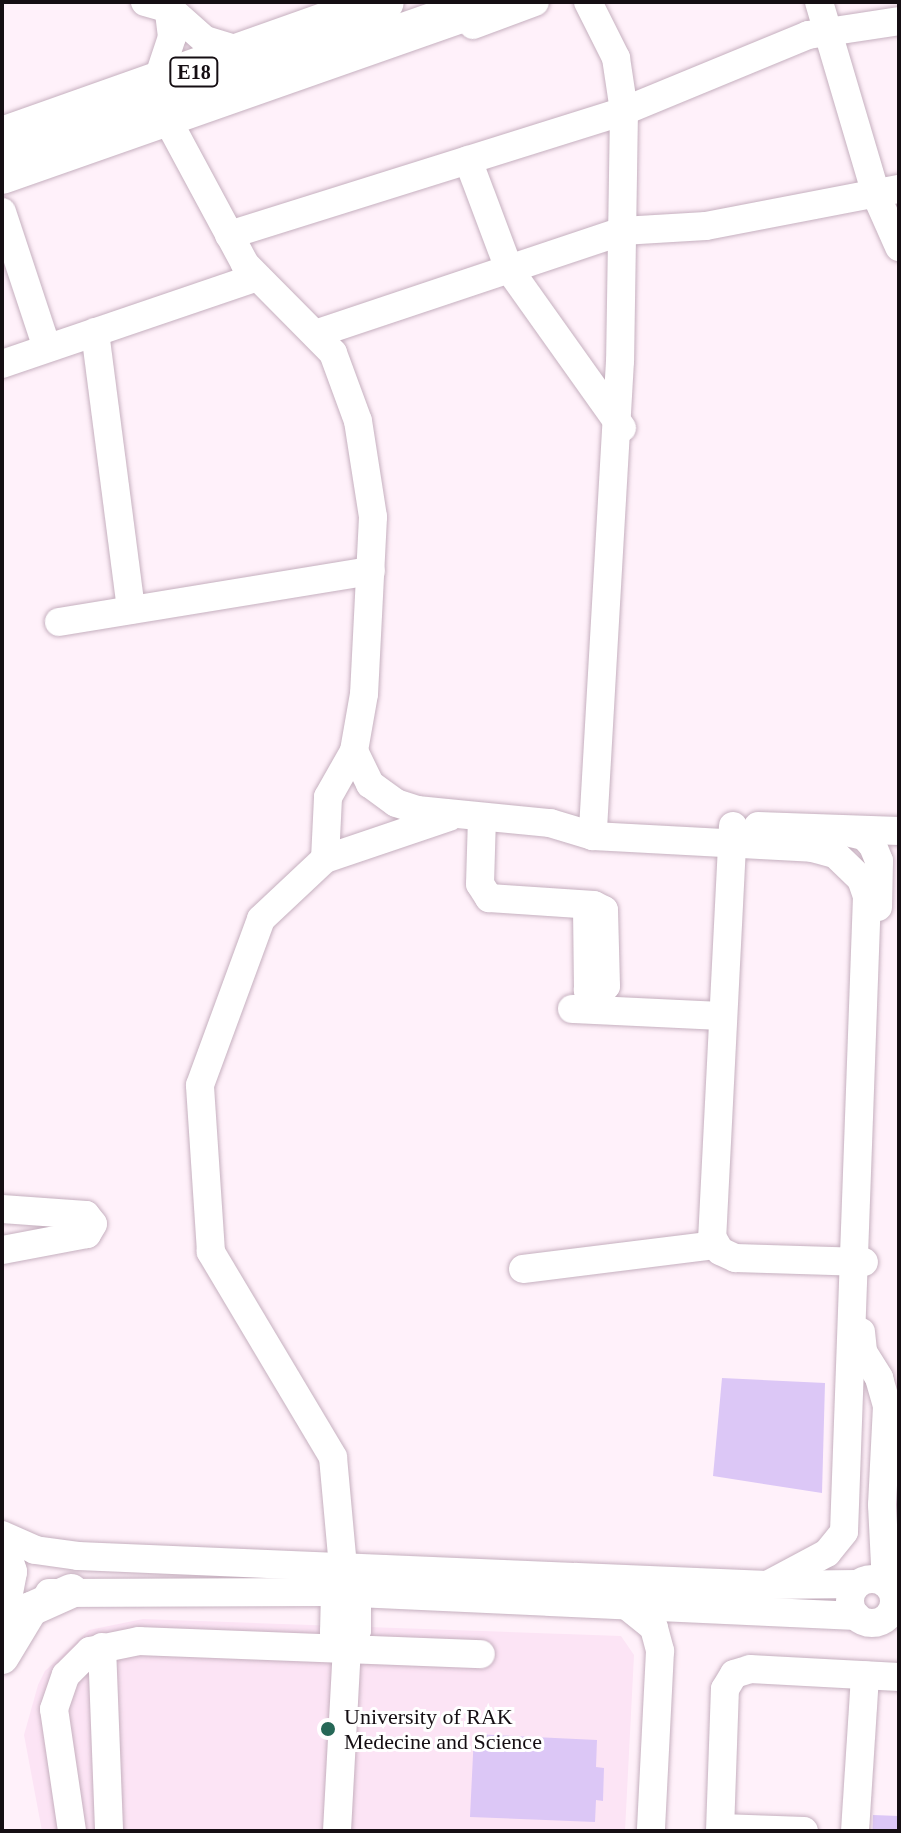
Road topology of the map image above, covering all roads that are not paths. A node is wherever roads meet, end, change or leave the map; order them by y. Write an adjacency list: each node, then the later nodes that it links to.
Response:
1 (384, 2): 10 (highway, E18)
2 (492, 2): 11 (highway, E18)
3 (535, 2): 11 (street)
4 (588, 2): 13 (street)
5 (613, 2): 13 (street)
6 (819, 2): 9 (street)
7 (161, 4): 10 (street); 12 (street)
8 (899, 21): 9 (street)
9 (828, 33): 13 (street); 17 (street)
10 (245, 52): 12 (highway, E18)
11 (215, 100): 12 (highway, E18)
12 (161, 101): 14 (highway, E18); 16 (highway, E18); 20 (street)
13 (632, 109): 15 (street); 19 (street)
14 (2, 137)
15 (468, 160): 20 (street); 22 (street)
16 (2, 174)
17 (887, 192): 19 (street); 21 (street)
18 (2, 212): 26 (street)
19 (632, 230): 22 (street); 28 (street)
20 (229, 235): 23 (street)
21 (899, 247)
22 (509, 269): 25 (street); 28 (street)
23 (257, 277): 24 (street); 25 (street)
24 (95, 332): 26 (street); 30 (street)
25 (318, 333): 29 (street)
26 (47, 348): 27 (street)
27 (2, 364)
28 (624, 430): 34 (street)
29 (371, 571): 30 (street); 32 (street)
30 (131, 610): 31 (street)
31 (59, 622)
32 (354, 751): 33 (street); 39 (street)
33 (470, 816): 34 (street); 39 (street); 41 (street)
34 (600, 828): 37 (street)
35 (833, 829): 36 (street); 37 (street); 40 (street)
36 (899, 831)
37 (732, 834): 43 (street); 47 (street)
38 (899, 839): 40 (street)
39 (325, 859): 54 (street)
40 (879, 861): 47 (street)
41 (587, 905)
42 (572, 1009): 43 (street)
43 (723, 1016): 45 (street)
44 (15, 1210): 46 (street); 46 (street)
45 (715, 1245): 47 (street); 48 (street)
46 (14, 1248)
47 (859, 1261): 49 (street)
48 (523, 1269)
49 (874, 1371): 50 (street); 56 (street)
50 (891, 1509): 52 (street)
51 (2, 1535): 54 (street)
52 (891, 1540): 57 (street)
53 (2, 1547): 61 (main road)
54 (345, 1584): 56 (street); 58 (street); 59 (street); 65 (street)
55 (857, 1584): 56 (street); 57 (street); 62 (street)
56 (767, 1585)
57 (891, 1587): 63 (street)
58 (71, 1591): 61 (street); 67 (main road)
59 (626, 1605): 60 (street); 76 (street)
60 (704, 1609): 62 (street); 77 (street)
61 (2, 1615)
62 (856, 1616): 63 (street)
63 (892, 1619)
64 (102, 1647): 65 (street); 70 (street); 71 (street)
65 (346, 1648): 66 (street); 75 (street)
66 (481, 1654)
67 (2, 1657)
68 (865, 1675): 69 (street); 72 (street); 79 (street)
69 (899, 1677)
70 (102, 1703): 71 (street); 74 (street)
71 (54, 1709): 73 (street)
72 (720, 1829): 78 (street)
73 (72, 1831)
74 (109, 1831)
75 (337, 1831)
76 (651, 1831)
77 (663, 1831)
78 (804, 1831)
79 (855, 1831)

